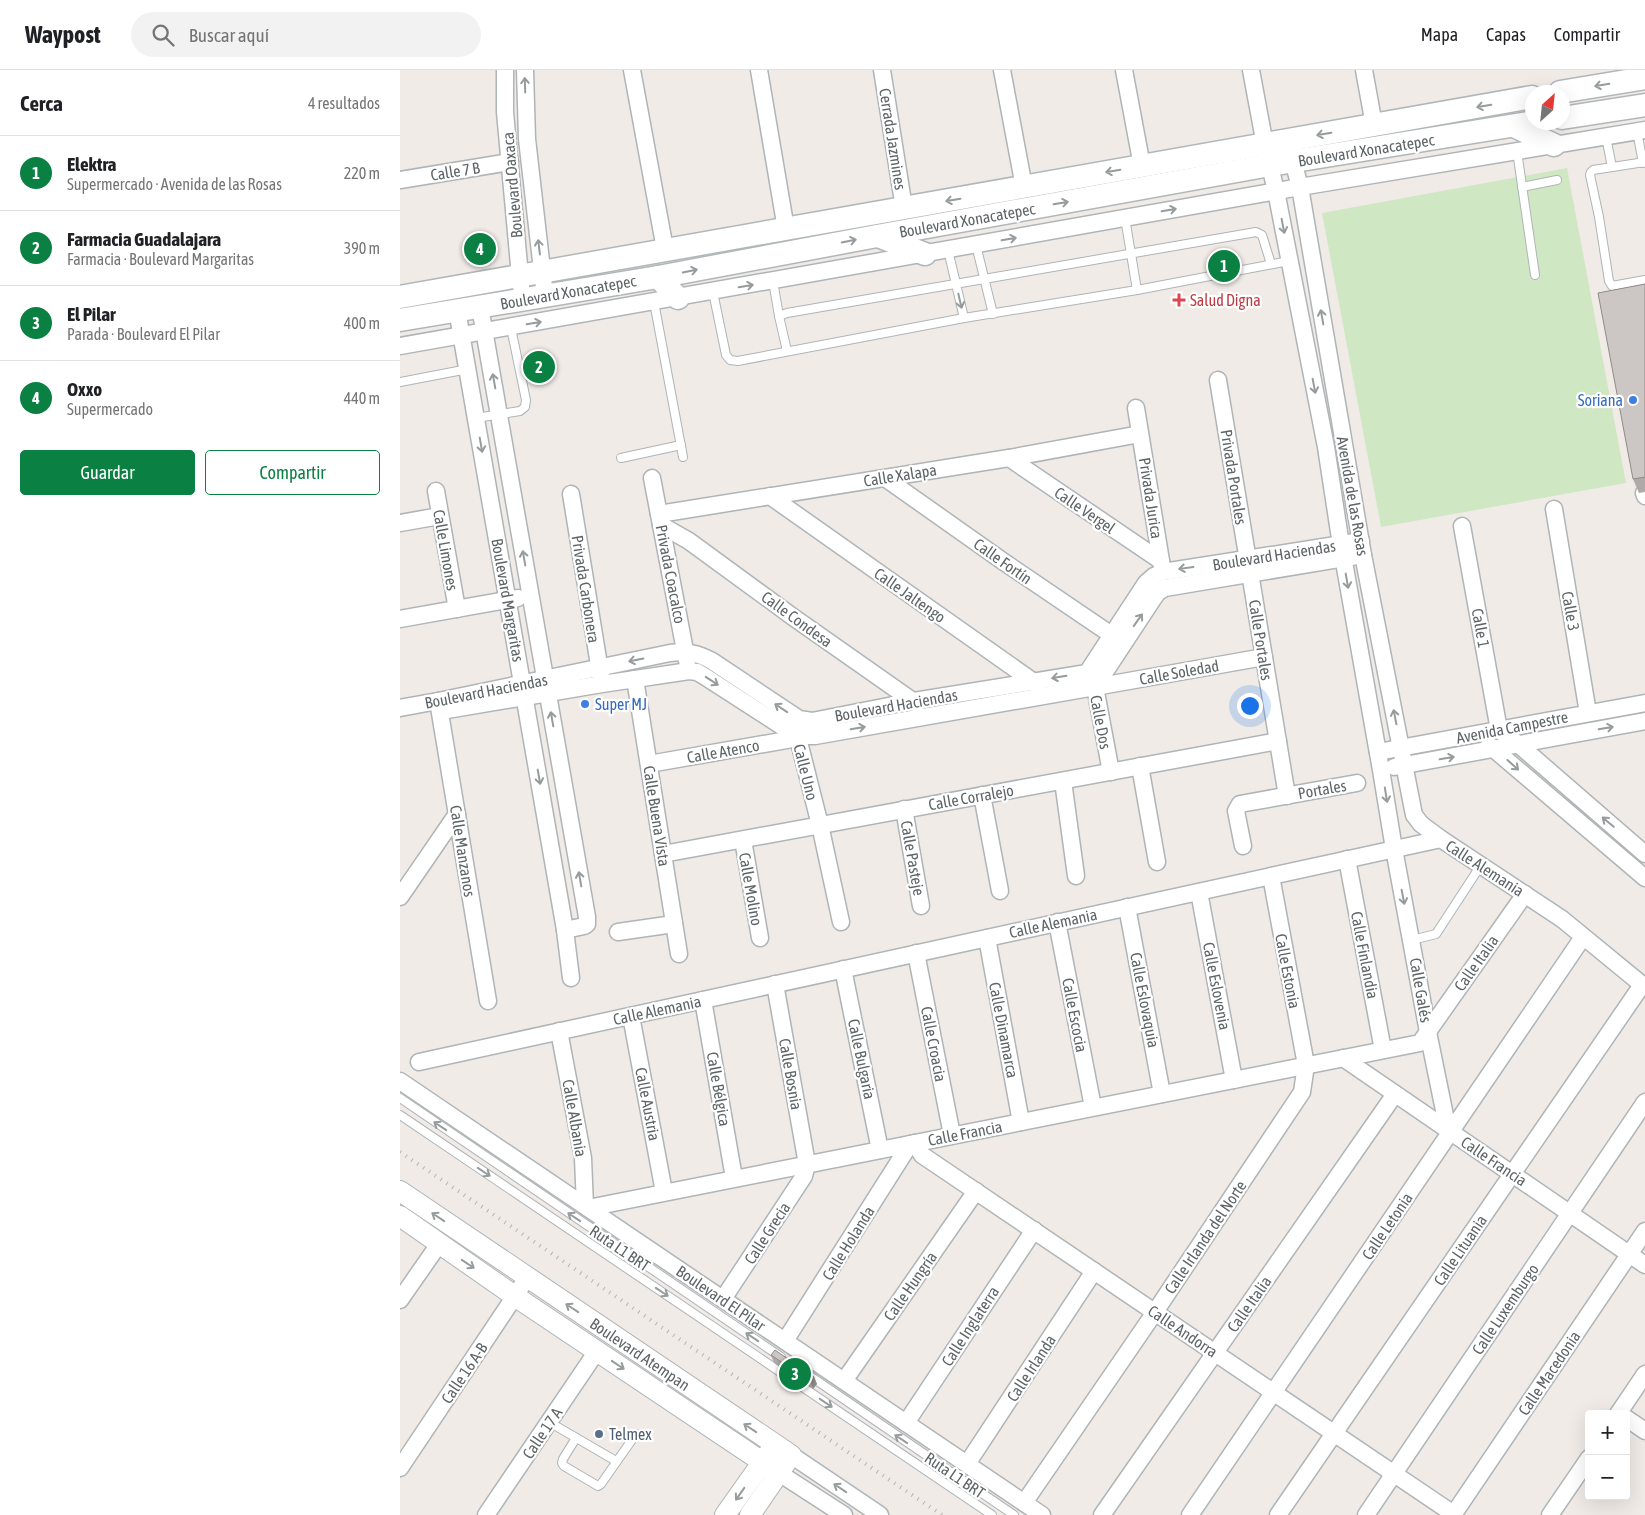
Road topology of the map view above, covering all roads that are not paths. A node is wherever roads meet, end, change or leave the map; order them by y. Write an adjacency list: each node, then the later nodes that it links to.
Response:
1 (504, 70): 23 (street, Boulevard Oaxaca)
2 (525, 70): 44 (street, Boulevard Oaxaca, one-way to 2)
3 (632, 70): 38 (street)
4 (759, 70): 35 (street)
5 (882, 70): 33 (street, Cerrada Jazmines)
6 (1002, 70): 29 (street)
7 (1124, 70): 25 (street)
8 (1251, 70): 22 (street, Avenida de las Rosas)
9 (1364, 70): 16 (street)
10 (1645, 78): 11 (main road, one-way to 11)
11 (1570, 90)
12 (1525, 98): 16 (main road, Boulevard Xonacatepec, one-way to 16)
13 (1645, 105): 14 (main road)
14 (1570, 117)
15 (1524, 124): 19 (main road); 20 (main road, Boulevard Xonacatepec)
16 (1374, 125): 20 (main road, Boulevard Xonacatepec, one-way to 20)
17 (1641, 131): 18 (street); 24 (lane)
18 (1606, 136): 19 (street); 26 (lane)
19 (1554, 145): 21 (street)
20 (1290, 151): 22 (main road, Boulevard Xonacatepec); 30 (street, Avenida de las Rosas)
21 (1517, 151): 30 (street); 31 (lane)
22 (1267, 155): 25 (main road, Boulevard Xonacatepec); 32 (street, Avenida de las Rosas); 36 (main road, Boulevard Xonacatepec, one-way to 22)
23 (510, 162): 27 (street, Calle 7 B); 46 (street, Boulevard Oaxaca)
24 (1644, 162): 26 (lane)
25 (1142, 166): 29 (main road, Boulevard Xonacatepec, one-way to 29)
26 (1612, 167): 49 (lane)
27 (400, 180)
28 (1558, 180): 31 (lane)
29 (1024, 187): 33 (main road, Boulevard Xonacatepec, one-way to 33)
30 (1300, 187): 32 (street); 91 (street, Avenida de las Rosas, one-way to 30)
31 (1522, 188): 45 (lane)
32 (1276, 191): 34 (street, one-way to 32); 42 (street, Avenida de las Rosas, one-way to 42)
33 (904, 208): 35 (main road, Boulevard Xonacatepec)
34 (1125, 218): 37 (street, one-way to 34); 40 (lane)
35 (786, 229): 38 (main road, Boulevard Xonacatepec)
36 (877, 236): 41 (main road); 47 (main road, Boulevard Xonacatepec, one-way to 36)
37 (976, 245): 39 (street); 48 (lane)
38 (665, 249): 44 (main road, Boulevard Xonacatepec)
39 (948, 250): 41 (street); 51 (lane)
40 (1131, 253): 43 (lane); 48 (lane); 52 (lane)
41 (926, 254): 50 (street)
42 (1289, 261): 43 (lane); 92 (street, Avenida de las Rosas, one-way to 92)
43 (1271, 264): 52 (lane)
44 (542, 271): 46 (main road, Boulevard Xonacatepec); 54 (street, Boulevard Oaxaca)
45 (1535, 274)
46 (519, 276): 55 (main road, Boulevard Xonacatepec); 57 (street, Boulevard Oaxaca)
47 (658, 277): 54 (main road, Boulevard Xonacatepec); 56 (main road)
48 (984, 279): 51 (lane); 61 (lane)
49 (1645, 280)
50 (773, 281): 53 (street, one-way to 50); 62 (lane)
51 (956, 284): 62 (lane); 63 (lane, one-way to 63)
52 (1137, 290): 61 (lane)
53 (713, 292): 56 (street); 69 (lane)
54 (545, 296): 57 (main road, Boulevard Xonacatepec)
55 (400, 297)
56 (678, 298): 58 (street)
57 (523, 300): 59 (main road, Boulevard Xonacatepec)
58 (654, 302): 65 (street, one-way to 58); 77 (lane)
59 (480, 307): 60 (main road, Boulevard Xonacatepec); 66 (street, Boulevard Margaritas)
60 (457, 310): 64 (main road, Boulevard Xonacatepec); 67 (street, Boulevard Margaritas)
61 (993, 314): 63 (lane)
62 (779, 316): 69 (lane)
63 (964, 318): 69 (lane)
64 (400, 320)
65 (511, 328): 66 (street); 74 (lane)
66 (486, 332): 67 (street); 74 (street, Boulevard Margaritas, one-way to 66)
67 (462, 336): 68 (street); 70 (street, Boulevard Margaritas)
68 (400, 346)
69 (787, 351)
70 (468, 369): 72 (lane); 75 (street, Boulevard Margaritas)
71 (1218, 380): 93 (street, Privada Portales)
72 (400, 382)
73 (1136, 408): 76 (street, Privada Jurica)
74 (500, 415): 75 (lane); 95 (street, Boulevard Margaritas, one-way to 74)
75 (476, 418): 96 (street, Boulevard Margaritas, one-way to 96)
76 (1140, 434): 80 (street, Calle Xalapa); 94 (street, Privada Jurica)
77 (681, 445): 78 (lane); 79 (lane)
78 (683, 457)
79 (621, 458)
80 (1009, 458): 82 (street, Calle Xalapa); 94 (street, Calle Vergel)
81 (652, 478): 88 (street, Privada Coacalco)
82 (885, 478): 85 (street, Calle Xalapa); 100 (street, Calle Fortín)
83 (436, 491): 87 (street, Calle Limones)
84 (571, 494): 104 (street, Privada Carbonera)
85 (770, 496): 88 (street, Calle Xalapa); 107 (street, Calle Jaltengo)
86 (1554, 509): 115 (street, Calle 3)
87 (440, 516): 89 (street); 97 (street, Calle Limones)
88 (660, 519): 101 (street, Privada Coacalco); 111 (street, Calle Condesa)
89 (400, 523)
90 (1462, 526): 120 (street, Calle 1)
91 (1362, 548): 92 (street, Boulevard Haciendas); 125 (street, Avenida de las Rosas, one-way to 91)
92 (1342, 552): 93 (street, Boulevard Haciendas); 127 (street, Avenida de las Rosas, one-way to 127)
93 (1249, 566): 94 (street, Boulevard Haciendas); 102 (street, Calle Portales)
94 (1163, 574): 100 (street)
95 (530, 591): 96 (street); 108 (street, Boulevard Margaritas)
96 (507, 595): 97 (street); 109 (street, Boulevard Margaritas)
97 (456, 605): 98 (street); 99 (street)
98 (400, 610)
99 (400, 619)
100 (1117, 639): 106 (street)
101 (685, 652): 103 (street, Privada Coacalco); 104 (street, Boulevard Haciendas, one-way to 104); 118 (street, Boulevard Haciendas, one-way to 101)
102 (1264, 657): 106 (street, Calle Soledad); 123 (street, Calle Portales)
103 (689, 671): 105 (street, Boulevard Haciendas); 122 (street, one-way to 122)
104 (601, 676): 105 (street, Boulevard Haciendas); 108 (street, Boulevard Haciendas)
105 (635, 679): 128 (street, Calle Buena Vista)
106 (1091, 680): 107 (street, Boulevard Haciendas, one-way to 107); 110 (street, Boulevard Haciendas); 132 (street, Calle Dos)
107 (1032, 681): 110 (street, Calle Jaltengo); 111 (street, Boulevard Haciendas)
108 (546, 686): 109 (street, Boulevard Haciendas); 163 (street, Boulevard Margaritas, one-way to 108)
109 (524, 690): 113 (street, Boulevard Haciendas); 163 (street, Boulevard Margaritas, one-way to 163)
110 (1051, 694): 116 (street, Boulevard Haciendas)
111 (914, 701): 116 (street, Calle Condesa); 118 (street, Boulevard Haciendas)
112 (1645, 702): 115 (street, Avenida Campestre)
113 (439, 706): 114 (street, Boulevard Haciendas); 117 (street, Boulevard Haciendas); 140 (street, Calle Manzanos)
114 (400, 708)
115 (1588, 713): 120 (street, Avenida Campestre)
116 (931, 715): 122 (street, Boulevard Haciendas, one-way to 116)
117 (400, 718)
118 (799, 719): 122 (street, Calle Uno)
119 (1645, 721): 124 (street, Avenida Campestre, one-way to 119)
120 (1499, 730): 121 (street, Avenida Campestre); 124 (street)
121 (1476, 734): 125 (street, Avenida Campestre); 126 (street)
122 (797, 737): 128 (street, Calle Atenco); 141 (street, Calle Uno)
123 (1278, 741): 130 (street, Calle Corralejo); 137 (street, Calle Portales)
124 (1518, 744): 126 (street, Avenida Campestre); 135 (street)
125 (1401, 748): 127 (street, Avenida Campestre); 129 (street, Avenida de las Rosas)
126 (1494, 749): 129 (street, Avenida Campestre, one-way to 126); 138 (street, one-way to 138)
127 (1378, 752): 131 (street, Avenida de las Rosas)
128 (649, 764): 146 (street, Calle Buena Vista)
129 (1404, 765): 131 (street, Avenida Campestre); 142 (street, Avenida de las Rosas)
130 (1140, 766): 132 (street, Calle Corralejo); 149 (street)
131 (1382, 770): 145 (street, Avenida de las Rosas, one-way to 145)
132 (1112, 772): 133 (street, Calle Corralejo)
133 (1063, 781): 136 (street, Calle Corralejo); 151 (street)
134 (1357, 783): 137 (street, Portales)
135 (1562, 783): 138 (street); 147 (street, one-way to 135)
136 (982, 795): 139 (street, Calle Corralejo); 154 (street)
137 (1287, 796): 144 (street, Portales)
138 (1548, 797): 153 (street)
139 (904, 809): 141 (street, Calle Corralejo); 158 (street, Calle Pasteje)
140 (457, 814): 157 (street); 176 (street, Calle Manzanos)
141 (820, 825): 143 (street, Calle Corralejo); 160 (street, Calle Uno)
142 (1441, 839): 145 (street, Calle Alemania); 150 (street, Calle Alemania)
143 (743, 840): 146 (street, Calle Corralejo); 166 (street, Calle Molino)
144 (1243, 846)
145 (1394, 849): 148 (street, Calle Alemania); 168 (street, Calle Galés, one-way to 168)
146 (663, 854): 162 (street, Calle Buena Vista)
147 (1645, 854)
148 (1347, 859): 152 (street, Calle Alemania); 180 (street, Calle Finlandia)
149 (1157, 862)
150 (1481, 865): 156 (street, Calle Alemania); 168 (lane)
151 (1076, 876)
152 (1271, 876): 155 (street, Calle Alemania); 183 (street, Calle Estonia)
153 (1645, 878)
154 (1000, 891)
155 (1199, 892): 159 (street, Calle Alemania); 184 (street, Calle Eslovenia)
156 (1525, 894): 165 (street, Calle Alemania); 179 (street, Calle Italia)
157 (400, 897)
158 (921, 906)
159 (1127, 907): 161 (street, Calle Alemania); 186 (street, Calle Eslovaquia)
160 (841, 922)
161 (1057, 922): 167 (street, Calle Alemania); 190 (street, Calle Escocia)
162 (674, 924): 164 (street); 170 (street, Calle Buena Vista)
163 (565, 930): 172 (street, Boulevard Margaritas)
164 (618, 932)
165 (1583, 937): 174 (street, Calle Alemania); 193 (street, Calle Letonia)
166 (760, 938)
167 (987, 938): 169 (street, Calle Alemania); 192 (street, Calle Dinamarca)
168 (1412, 940): 179 (street, Calle Galés)
169 (916, 953): 171 (street, Calle Alemania); 194 (street, Calle Croacia)
170 (679, 954)
171 (843, 969): 173 (street, Calle Alemania); 196 (street, Calle Bulgaria)
172 (571, 978)
173 (774, 984): 175 (street, Calle Alemania); 197 (street, Calle Bosnia)
174 (1644, 986): 198 (street, Calle Lituania)
175 (703, 1000): 177 (street, Calle Alemania); 199 (street, Calle Bélgica)
176 (488, 1001)
177 (631, 1016): 178 (street, Calle Alemania); 202 (street, Calle Austria)
178 (559, 1031): 182 (street, Calle Alemania); 203 (street, Calle Albania)
179 (1428, 1032): 180 (street, Calle Francia); 193 (street, Calle Galés)
180 (1383, 1050): 181 (street, Calle Francia)
181 (1343, 1058): 183 (street, Calle Francia); 187 (street, Calle Francia)
182 (418, 1062)
183 (1306, 1066): 184 (street, Calle Francia); 216 (street, Calle Irlanda del Norte)
184 (1234, 1080): 186 (street, Calle Francia)
185 (400, 1081): 203 (street, Boulevard El Pilar)
186 (1162, 1094): 190 (street, Calle Francia)
187 (1395, 1094): 193 (street, Calle Francia); 219 (street, Calle Italia)
188 (400, 1098): 220 (lane, Ruta L1 BRT, one-way to 188)
189 (1645, 1102): 204 (street, Calle Luxemburgo)
190 (1093, 1108): 192 (street, Calle Francia)
191 (400, 1116): 247 (lane, Ruta L1 BRT, one-way to 247)
192 (1021, 1122): 194 (street, Calle Francia)
193 (1449, 1131): 198 (street, Calle Francia); 224 (street, Calle Letonia)
194 (952, 1136): 195 (street, Calle Francia)
195 (913, 1143): 196 (street, Calle Francia); 201 (street, Calle Andorra); 217 (street, Calle Holanda)
196 (880, 1150): 197 (street, Calle Francia)
197 (806, 1164): 199 (street, Calle Francia); 214 (street, Calle Grecia)
198 (1512, 1174): 204 (street, Calle Francia); 230 (street, Calle Lituania)
199 (734, 1178): 202 (street, Calle Francia)
200 (400, 1191): 212 (street, Boulevard Atempan, one-way to 200)
201 (976, 1191): 206 (street, Calle Andorra); 223 (street, Calle Hungría)
202 (664, 1192): 203 (street, Calle Francia)
203 (586, 1207): 214 (street, Boulevard El Pilar)
204 (1570, 1213): 209 (street, Calle Francia); 240 (street, Calle Luxemburgo)
205 (400, 1216): 208 (street, Boulevard Atempan)
206 (1034, 1230): 211 (street, Calle Andorra); 228 (street, Calle Inglaterra)
207 (1645, 1231): 209 (street, Calle Macedonia)
208 (439, 1244): 213 (street, Boulevard Atempan, one-way to 213); 215 (street)
209 (1630, 1254): 210 (street, Calle Francia); 253 (street, Calle Macedonia)
210 (1645, 1265)
211 (1094, 1271): 216 (street, Calle Andorra); 236 (street, Calle Irlanda)
212 (527, 1278): 213 (street, Calle 16 A-B); 233 (street, Boulevard Atempan, one-way to 212)
213 (516, 1297): 218 (street, Boulevard Atempan); 238 (street, Calle 16 A-B)
214 (723, 1299): 217 (street, Boulevard El Pilar)
215 (400, 1300)
216 (1155, 1312): 219 (street, Calle Andorra); 241 (street, Calle Irlanda del Norte)
217 (786, 1341): 223 (street, Boulevard El Pilar)
218 (597, 1351): 227 (street, Calle 17 A); 234 (street, Boulevard Atempan, one-way to 234)
219 (1215, 1353): 224 (street, Calle Andorra); 249 (street, Calle Italia)
220 (789, 1362)
221 (797, 1368): 241 (lane, Ruta L1 BRT, one-way to 221)
222 (1645, 1374): 225 (street)
223 (844, 1381): 228 (street, Boulevard El Pilar)
224 (1274, 1392): 230 (street, Calle Andorra); 250 (street, Calle Letonia)
225 (1624, 1410)
226 (1630, 1421): 229 (street)
227 (549, 1422): 232 (lane); 242 (street, Calle 17 A)
228 (906, 1423): 236 (street, Boulevard El Pilar)
229 (1645, 1431)
230 (1334, 1433): 240 (street, Calle Andorra); 251 (street, Calle Lituania)
231 (636, 1434): 235 (lane)
232 (576, 1438): 235 (lane); 235 (lane)
233 (783, 1450): 234 (street); 239 (street); 246 (street, Boulevard Atempan, one-way to 233)
234 (763, 1461): 239 (street, Boulevard Atempan); 243 (street, one-way to 243)
235 (616, 1462)
236 (967, 1464): 241 (street, Boulevard El Pilar)
237 (1585, 1464): 254 (street)
238 (400, 1468)
239 (779, 1473): 244 (street); 245 (street, Boulevard Atempan)
240 (1394, 1473): 252 (street, Calle Luxemburgo); 253 (street, Calle Andorra)
241 (1019, 1509): 248 (street, Boulevard El Pilar)
242 (486, 1515)
243 (725, 1515)
244 (750, 1515)
245 (844, 1515)
246 (880, 1515)
247 (992, 1515)
248 (1042, 1515)
249 (1102, 1515)
250 (1190, 1515)
251 (1278, 1515)
252 (1366, 1515)
253 (1454, 1515)
254 (1550, 1515)

